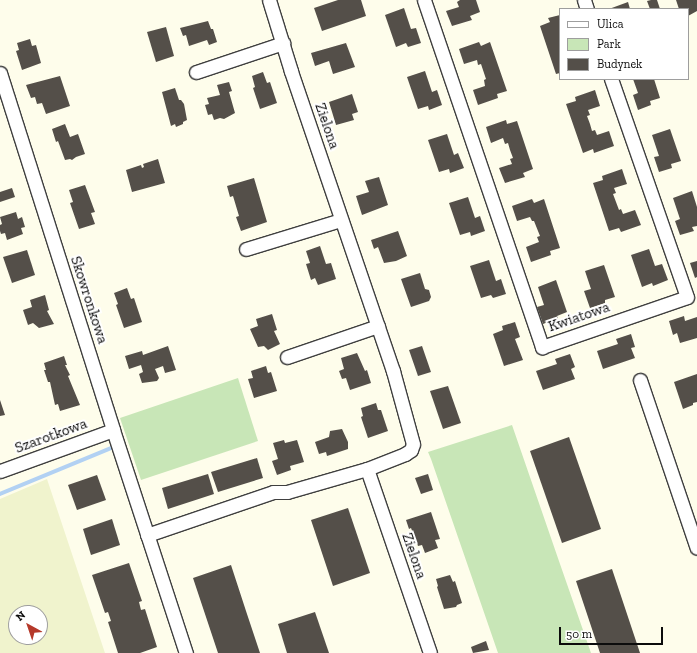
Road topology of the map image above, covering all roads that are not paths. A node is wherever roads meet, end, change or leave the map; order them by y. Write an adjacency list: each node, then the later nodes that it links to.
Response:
1 (269, 0): 3 (street, Zielona)
2 (424, 0): 6 (street, Kwiatowa)
3 (283, 44): 4 (street); 7 (street, Zielona)
4 (196, 72)
5 (0, 74): 12 (street, Skowronkowa)
6 (611, 80)
7 (341, 220): 8 (street); 9 (street, Zielona)
8 (246, 249)
9 (378, 326): 10 (street); 13 (street, Zielona)
10 (287, 357)
11 (640, 380): 16 (street)
12 (113, 430): 14 (street, Szarotkowa); 15 (street, Skowronkowa)
13 (367, 468): 15 (street, Zielona); 18 (street, Zielona)
14 (0, 471)
15 (147, 535): 17 (street, Skowronkowa)
16 (697, 548)
17 (186, 653)
18 (430, 653)

